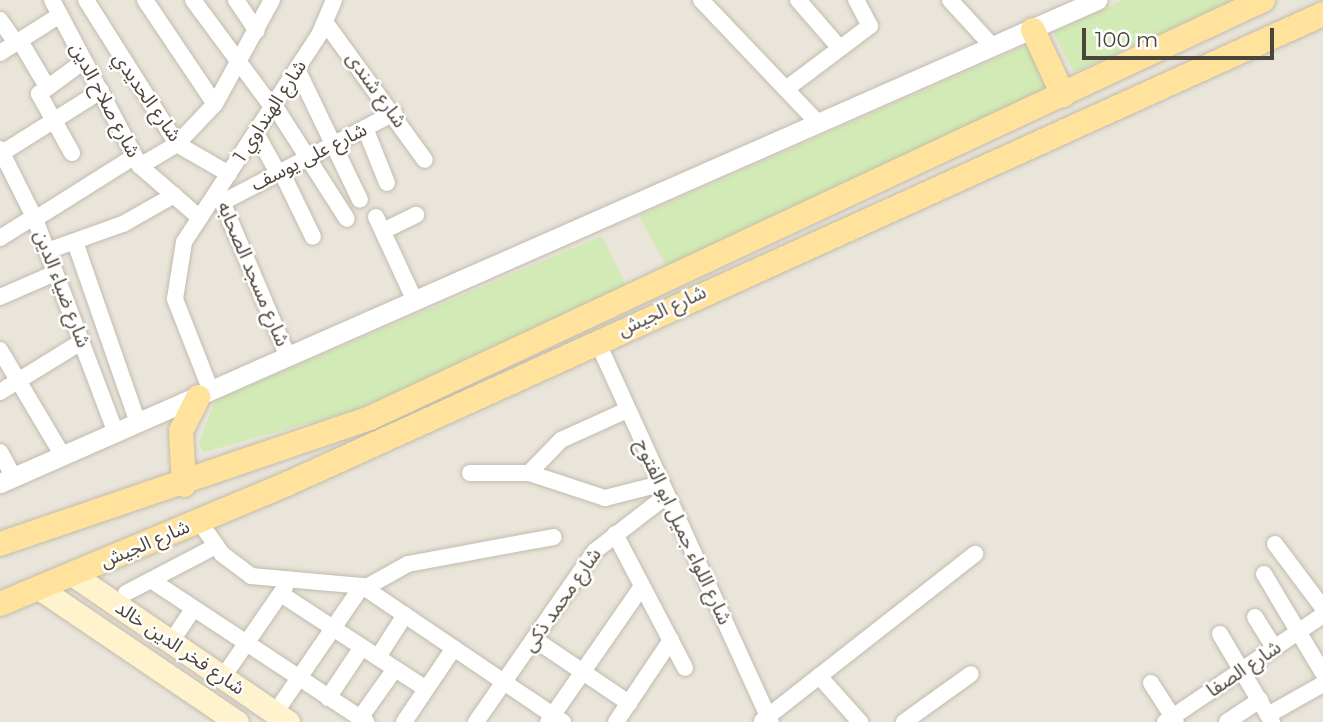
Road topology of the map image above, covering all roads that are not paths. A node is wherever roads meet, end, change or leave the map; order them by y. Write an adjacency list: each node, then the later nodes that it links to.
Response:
1 (52, 0): 15 (street, شارع صلاح الدين)
2 (86, 0): 39 (street, شارع الحديدي)
3 (145, 0): 31 (street)
4 (193, 0): 25 (street)
5 (236, 0): 19 (street)
6 (272, 0): 19 (street)
7 (334, 0): 17 (street, شارع الهنداوي 1)
8 (701, 0): 28 (street)
9 (798, 0): 21 (street)
10 (856, 0): 21 (street)
11 (1097, 0): 18 (street)
12 (1263, 0): 30 (main road, شارع الجيش)
13 (957, 2): 22 (street)
14 (1323, 13): 60 (main road, شارع الجيش)
15 (60, 15): 20 (street); 24 (street, شارع صلاح الدين)
16 (0, 20): 20 (street)
17 (325, 22): 26 (street, شارع الهنداوي 1); 33 (street, شارع شندى)
18 (1033, 30): 22 (street); 30 (main road)
19 (257, 31): 25 (street)
20 (18, 42): 23 (street); 27 (street)
21 (838, 46): 28 (street)
22 (993, 47): 35 (street)
23 (0, 53)
24 (85, 61): 27 (street); 29 (street, شارع صلاح الدين)
25 (239, 66): 31 (street); 32 (street)
26 (297, 69): 32 (street, شارع الهنداوي 1); 38 (street)
27 (46, 85): 34 (street)
28 (786, 89): 35 (street)
29 (101, 92): 34 (street); 44 (street, شارع صلاح الدين)
30 (1063, 95): 55 (main road, شارع الجيش)
31 (215, 104): 39 (street)
32 (273, 107): 37 (street, شارع الهنداوي 1); 41 (street)
33 (394, 113): 36 (street, شارع على يوسف); 43 (street, شارع شندى)
34 (53, 122): 40 (street); 42 (street)
35 (817, 122): 63 (street)
36 (365, 128): 38 (street, شارع على يوسف); 47 (street)
37 (256, 133): 45 (street); 46 (street, شارع الهنداوي 1)
38 (336, 143): 41 (street, شارع على يوسف); 50 (street)
39 (177, 144): 44 (street); 46 (street, شارع الحديدي)
40 (72, 153)
41 (307, 158): 45 (street, شارع على يوسف); 54 (street)
42 (3, 160): 52 (street, شارع ضياء الدين)
43 (425, 160)
44 (138, 161): 48 (street, شارع صلاح الدين); 52 (street)
45 (279, 172): 49 (street, شارع على يوسف); 56 (street)
46 (229, 174): 49 (street, شارع الهنداوي 1)
47 (387, 183)
48 (174, 195): 53 (street, شارع صلاح الدين); 58 (street)
49 (221, 196): 53 (street, شارع الهنداوي 1); 67 (street, شارع مسجد الصحابه)
50 (360, 200)
51 (416, 215): 63 (street)
52 (35, 218): 57 (street); 59 (street, شارع ضياء الدين)
53 (200, 218): 70 (street, شارع الهنداوي 1)
54 (347, 219)
55 (771, 230): 60 (main road); 74 (main road, شارع الجيش)
56 (313, 237)
57 (0, 238)
58 (75, 242): 59 (street); 72 (street)
59 (47, 251): 61 (street, شارع ضياء الدين)
60 (782, 256): 64 (main road, شارع الجيش)
61 (55, 273): 62 (street); 65 (street, شارع ضياء الدين)
62 (0, 297)
63 (415, 301): 67 (street)
64 (597, 341): 71 (street, شارع اللواء جميل ابو الفتوح); 78 (main road, شارع الجيش)
65 (81, 342): 68 (street); 73 (street, شارع ضياء الدين)
66 (0, 350): 68 (street)
67 (288, 357): 70 (street)
68 (19, 380): 69 (street); 77 (street)
69 (0, 392)
70 (204, 394): 72 (street); 83 (main road)
71 (627, 410): 80 (street); 84 (street, شارع اللواء جميل ابو الفتوح)
72 (138, 423): 73 (street)
73 (116, 433): 77 (street)
74 (308, 440): 76 (main road, شارع الجيش); 78 (main road)
75 (0, 452): 81 (street)
76 (276, 452): 82 (main road); 83 (main road, شارع الجيش)
77 (63, 456): 81 (street)
78 (320, 469): 82 (main road, شارع الجيش)
79 (470, 473): 80 (street)
80 (529, 473): 84 (street)
81 (7, 480)
82 (287, 484): 85 (main road, شارع الجيش)
83 (184, 485): 88 (main road, شارع الجيش)
84 (663, 490): 86 (street, شارع محمد ذكى); 138 (street, شارع اللواء جميل ابو الفتوح)
85 (199, 521): 90 (street); 92 (main road, شارع الجيش)
86 (615, 534): 95 (street); 109 (street, شارع محمد ذكى)
87 (554, 537): 96 (street)
88 (0, 544)
89 (1276, 544): 101 (street)
90 (216, 546): 94 (street); 98 (street)
91 (975, 554): 123 (street)
92 (72, 574): 97 (main road, شارع الجيش); 111 (main road, شارع فخر الدين خالد)
93 (1264, 574): 107 (street)
94 (151, 580): 99 (street); 102 (street)
95 (642, 586): 110 (street); 120 (street)
96 (363, 587): 98 (street); 103 (street); 106 (street)
97 (39, 588): 100 (main road, شارع الجيش); 140 (main road, شارع فخر الدين خالد)
98 (284, 588): 106 (street); 112 (street)
99 (126, 593)
100 (0, 604)
101 (1323, 608)
102 (193, 609): 111 (street); 112 (street)
103 (405, 615): 114 (street); 116 (street)
104 (1323, 615): 107 (street, شارع الصفا)
105 (1255, 617): 115 (street)
106 (333, 628): 113 (street); 125 (street)
107 (1299, 632): 115 (street, شارع الصفا); 121 (street)
108 (1220, 634): 119 (street)
109 (534, 639): 120 (street); 126 (street, شارع محمد ذكى)
110 (671, 640): 117 (street); 132 (street)
111 (171, 642): 124 (main road, شارع فخر الدين خالد)
112 (245, 646): 124 (street); 125 (street)
113 (362, 648): 116 (street); 130 (street)
114 (454, 648): 126 (street); 129 (street)
115 (1274, 648): 119 (street, شارع الصفا)
116 (377, 657): 118 (street)
117 (685, 668)
118 (395, 669): 129 (street); 136 (street)
119 (1241, 670): 131 (street); 139 (street, شارع الصفا)
120 (583, 672): 132 (street); 137 (street)
121 (1323, 673)
122 (971, 674): 145 (street)
123 (819, 676): 138 (street); 144 (street)
124 (223, 677): 134 (main road, شارع فخر الدين خالد)
125 (298, 679): 130 (street); 134 (street)
126 (504, 682): 137 (street); 142 (street, شارع محمد ذكى)
127 (1151, 683): 139 (street)
128 (1323, 684): 135 (street)
129 (426, 689): 141 (street)
130 (328, 698): 133 (street)
131 (1260, 700): 135 (street); 146 (street)
132 (629, 703): 143 (street)
133 (340, 715): 136 (street)
134 (281, 717)
135 (1270, 719)
136 (363, 720)
137 (554, 720)
138 (766, 720)
139 (1171, 720)
140 (237, 722)
141 (404, 722)
142 (476, 722)
143 (616, 722)
144 (860, 722)
145 (904, 722)
146 (1227, 722)

